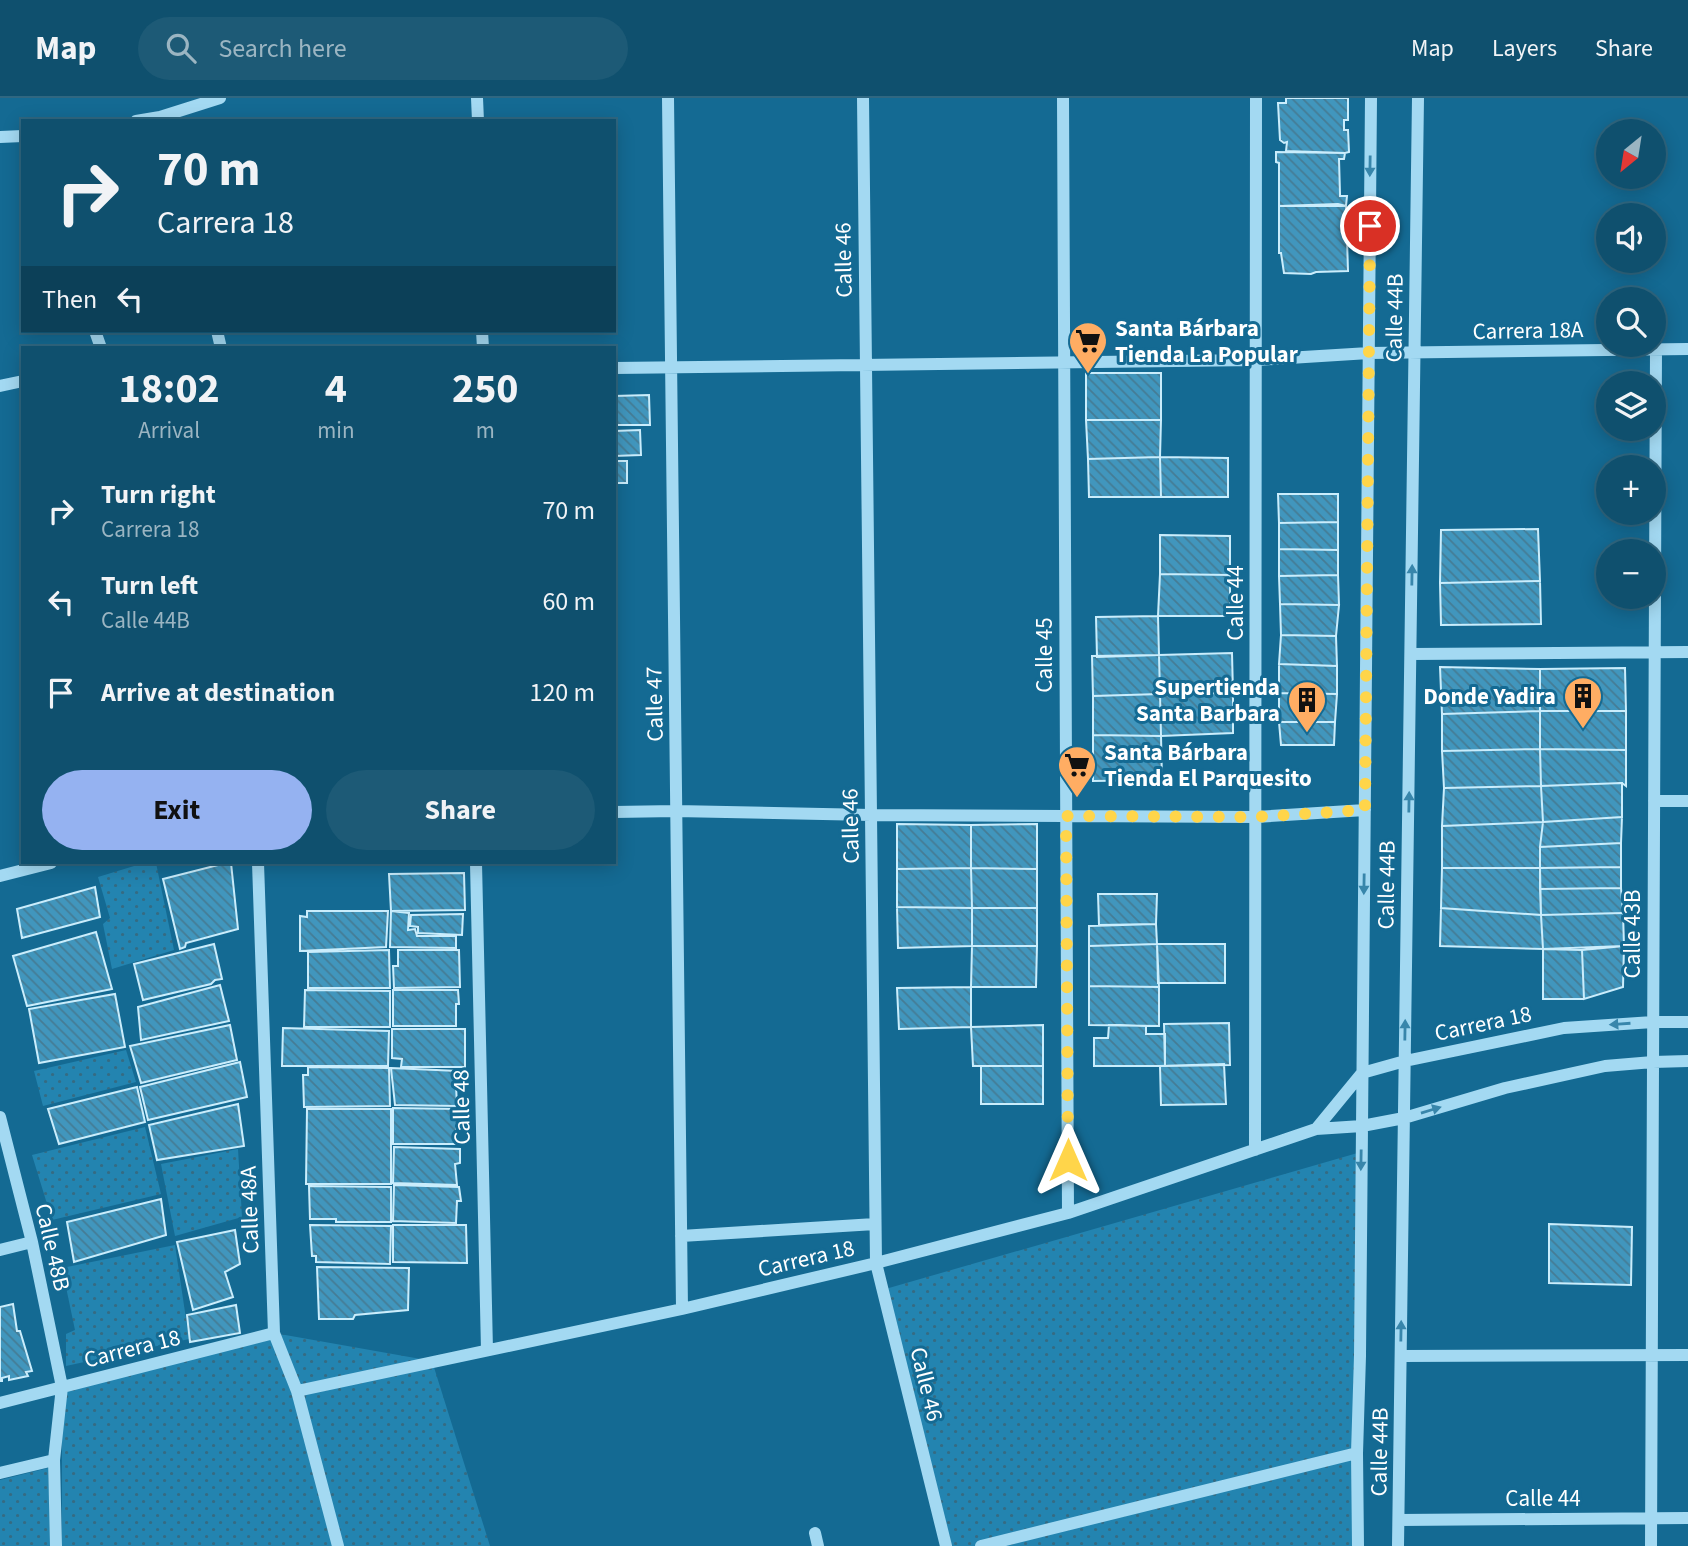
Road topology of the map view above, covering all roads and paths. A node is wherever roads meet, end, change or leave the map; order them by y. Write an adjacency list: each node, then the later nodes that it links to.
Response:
1 (220, 98): 9 (street)
2 (477, 98): 10 (street)
3 (668, 98): 23 (street, Calle 47)
4 (863, 98): 21 (street, Calle 46)
5 (1063, 98): 20 (street, Calle 45)
6 (1256, 98): 19 (street, Calle 44)
7 (1371, 98): 17 (street, Calle 44B, one-way to 17)
8 (1418, 98): 16 (street, Calle 44B)
9 (148, 119)
10 (478, 119)
11 (21, 136): 12 (street)
12 (0, 137)
13 (1666, 349): 14 (street, Carrera 18A)
14 (1688, 349)
15 (1596, 350): 16 (street, Carrera 18A)
16 (1415, 352): 17 (street, Carrera 18A); 28 (street, Calle 44B, one-way to 16)
17 (1369, 353): 19 (street, Carrera 18A); 31 (street, Calle 44B)
18 (1656, 357): 26 (street, Calle 43B)
19 (1256, 360): 20 (street, Carrera 18A); 36 (street, Calle 44)
20 (1064, 363): 21 (street, Carrera 18A); 35 (street, Calle 45)
21 (866, 365): 23 (street, Carrera 18A); 34 (street, Calle 46)
22 (616, 368): 23 (street, Carrera 18A)
23 (671, 368): 32 (street, Calle 47)
24 (21, 381): 25 (street)
25 (0, 386)
26 (1654, 651): 27 (street); 28 (street); 29 (street, Calle 43B)
27 (1688, 652)
28 (1411, 654): 43 (street, Calle 44B, one-way to 28)
29 (1654, 801): 30 (street); 41 (street, Calle 43B)
30 (1688, 801)
31 (1365, 810): 36 (street); 46 (street, Calle 44B, one-way to 46)
32 (676, 811): 33 (street); 34 (street); 54 (street, Calle 47)
33 (616, 812)
34 (870, 815): 35 (street); 53 (street, Calle 46)
35 (1066, 816): 36 (street); 52 (street, Calle 45)
36 (1255, 817): 51 (street, Calle 44)
37 (47, 864): 40 (street)
38 (258, 864): 59 (street, Calle 48A)
39 (476, 864): 60 (street, Calle 48)
40 (0, 876)
41 (1653, 1022): 42 (street, Carrera 18); 43 (street, Carrera 18, one-way to 43); 45 (street, Calle 43B)
42 (1688, 1022)
43 (1405, 1060): 46 (street, Carrera 18); 48 (street, Calle 44B)
44 (1688, 1061): 45 (street, Carrera 18)
45 (1653, 1062): 48 (street, Carrera 18, one-way to 45); 61 (street, Calle 43B)
46 (1362, 1073): 49 (street, Calle 44B); 50 (street)
47 (0, 1118): 55 (street, Calle 48B)
48 (1404, 1118): 49 (street, Carrera 18); 63 (street, Calle 44B, one-way to 48)
49 (1362, 1126): 50 (street, Carrera 18); 67 (street, Calle 44B, one-way to 67)
50 (1316, 1129): 51 (street, Carrera 18)
51 (1255, 1150): 52 (street, Carrera 18)
52 (1068, 1213): 57 (street, Carrera 18)
53 (875, 1224): 54 (street); 57 (street, Calle 46)
54 (681, 1236): 58 (street, Calle 47)
55 (32, 1242): 56 (street); 64 (street, Calle 48B)
56 (0, 1250)
57 (876, 1263): 58 (street, Carrera 18); 75 (street, Calle 46)
58 (682, 1309): 60 (street, Carrera 18)
59 (274, 1333): 64 (street, Carrera 18); 65 (street, Calle 48A)
60 (487, 1350): 65 (street, Carrera 18)
61 (1652, 1355): 62 (street); 63 (street); 70 (street, Calle 43B)
62 (1688, 1355)
63 (1401, 1356): 72 (street, Calle 44B)
64 (62, 1387): 66 (street, Carrera 18); 68 (street, Calle 48B)
65 (297, 1391): 74 (street, Calle 48A)
66 (0, 1404)
67 (1357, 1453): 76 (street); 77 (street, Calle 44B)
68 (54, 1460): 69 (street); 73 (street, Calle 48B)
69 (0, 1473)
70 (1651, 1518): 71 (street, Calle 44); 72 (street, Calle 44); 79 (street, Calle 43B)
71 (1688, 1518)
72 (1399, 1520): 78 (street, Calle 44B)
73 (56, 1546)
74 (338, 1546)
75 (946, 1546)
76 (981, 1546)
77 (1358, 1546)
78 (1398, 1546)
79 (1651, 1546)

